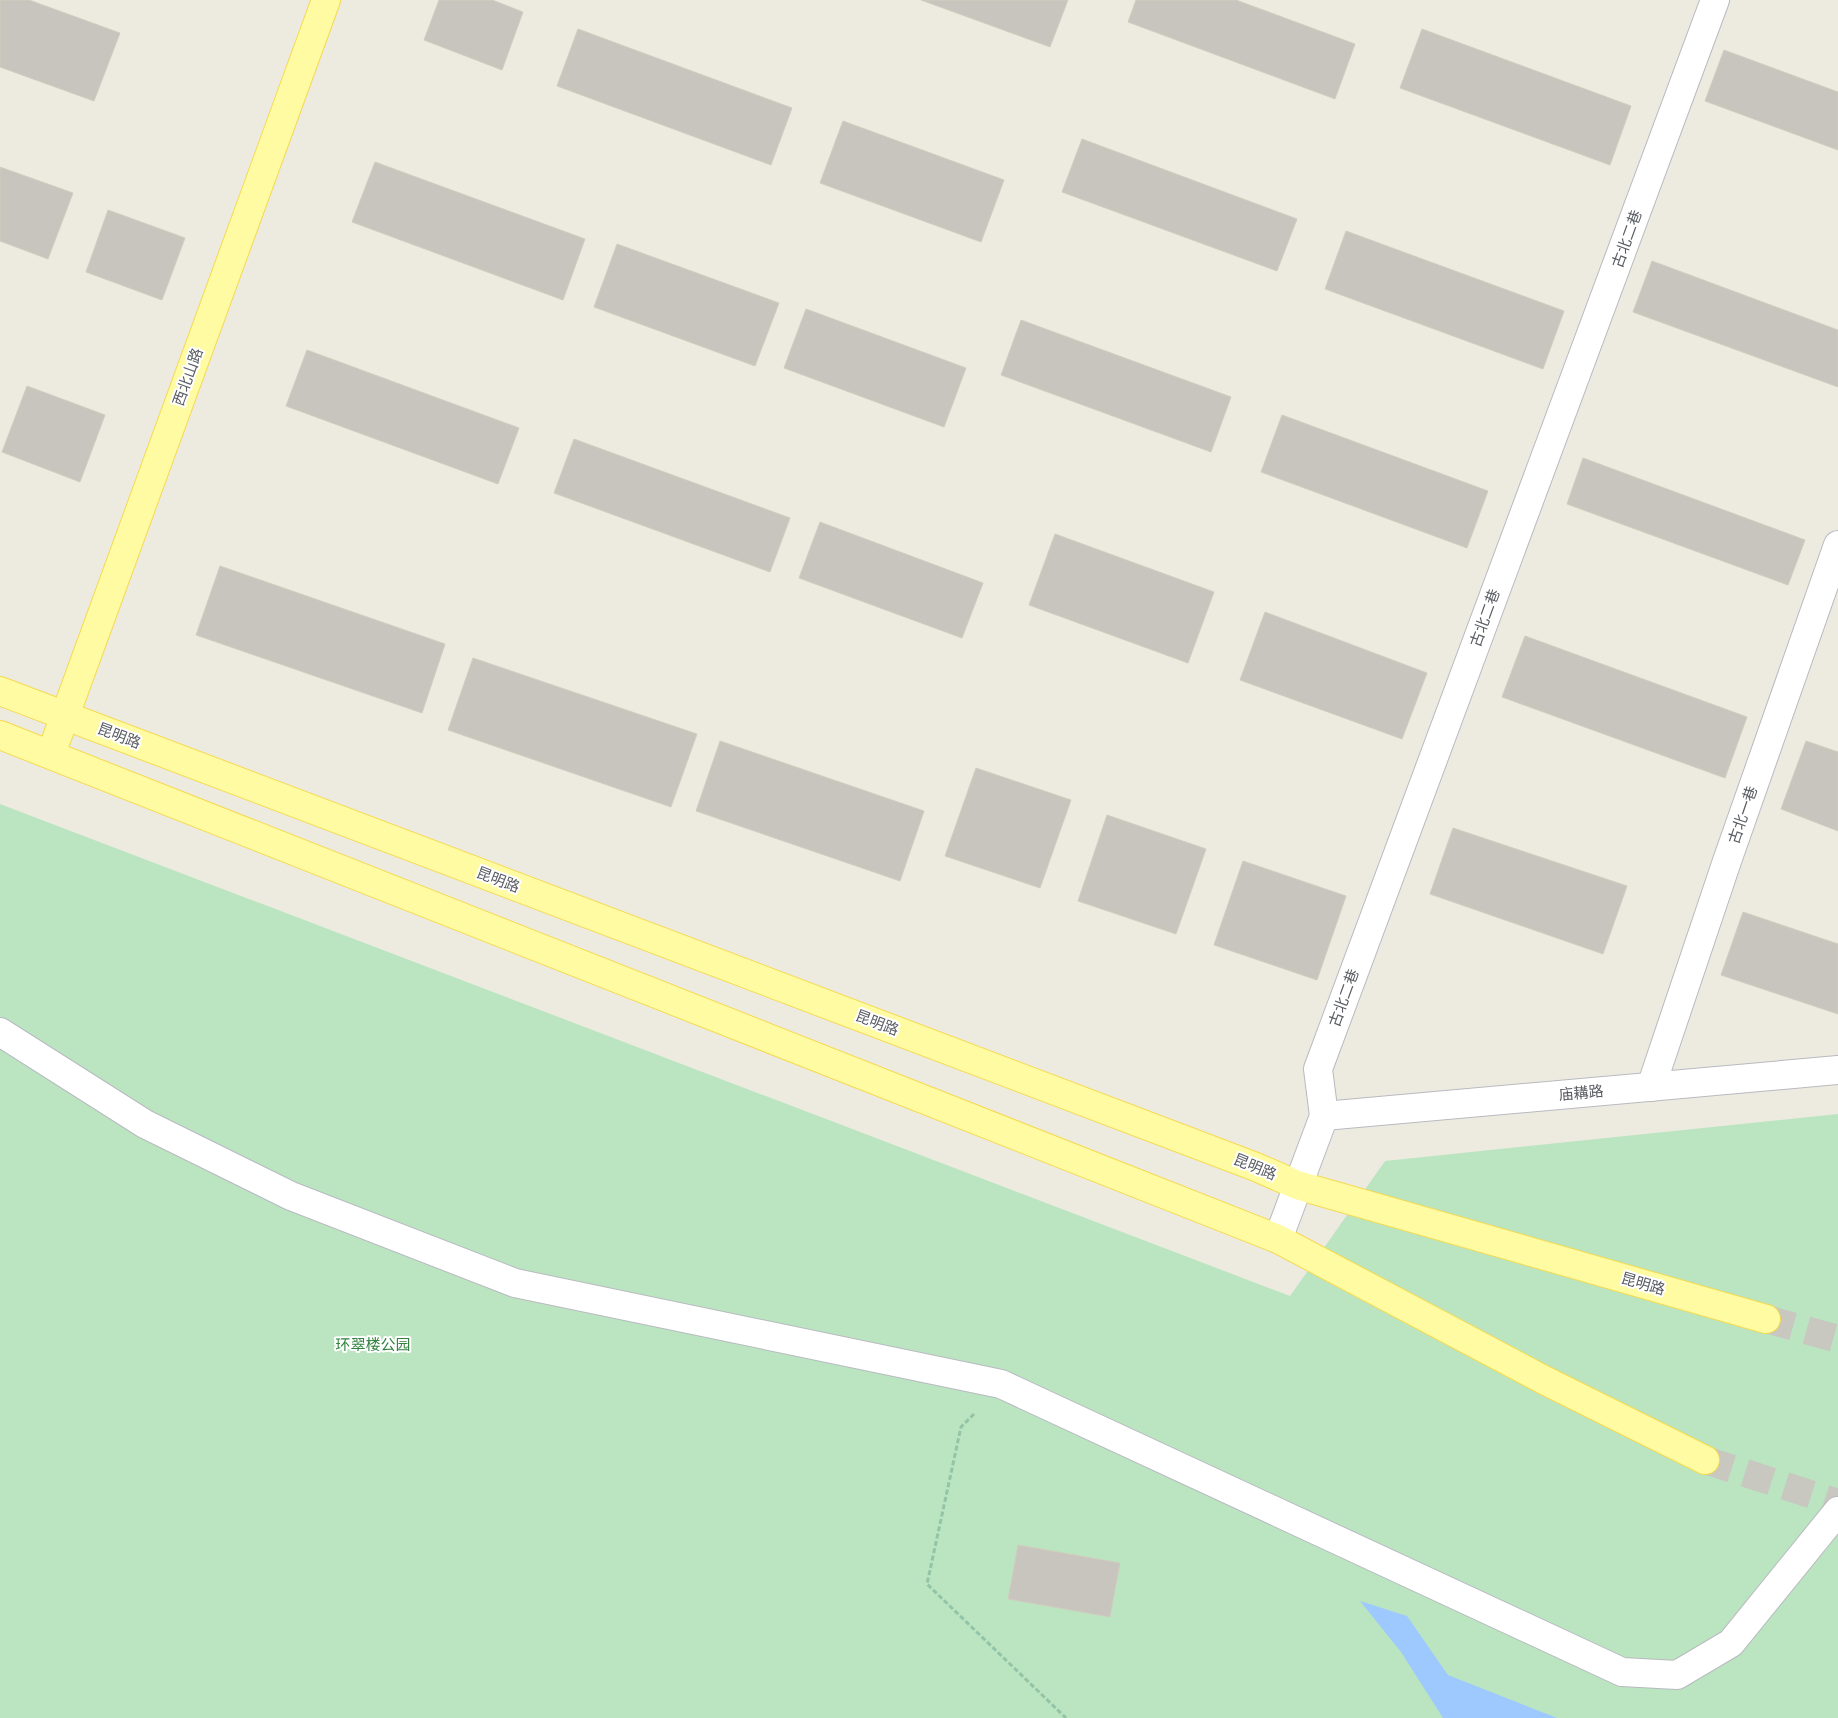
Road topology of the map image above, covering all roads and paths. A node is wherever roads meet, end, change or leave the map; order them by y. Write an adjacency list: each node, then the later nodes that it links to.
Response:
1 (326, 0): 5 (main road, 西北山路)
2 (1714, 0): 11 (street, 古北二巷)
3 (1838, 545): 10 (street, 古北一巷)
4 (0, 691): 5 (main road, 昆明路)
5 (64, 716): 7 (main road, 西北山路); 12 (main road, 昆明路)
6 (0, 736): 7 (main road)
7 (51, 754): 13 (main road)
8 (0, 1032): 15 (street)
9 (1838, 1070): 10 (street, 庙耩路)
10 (1651, 1087): 11 (street, 庙耩路)
11 (1324, 1116): 12 (street, 古北二巷)
12 (1297, 1185): 13 (street, 古北二巷); 14 (main road, 昆明路)
13 (1278, 1239): 16 (main road)
14 (1766, 1319)
15 (1001, 1384): 17 (street); 18 (path)
16 (1705, 1460)
17 (1838, 1512)
18 (1066, 1718)

